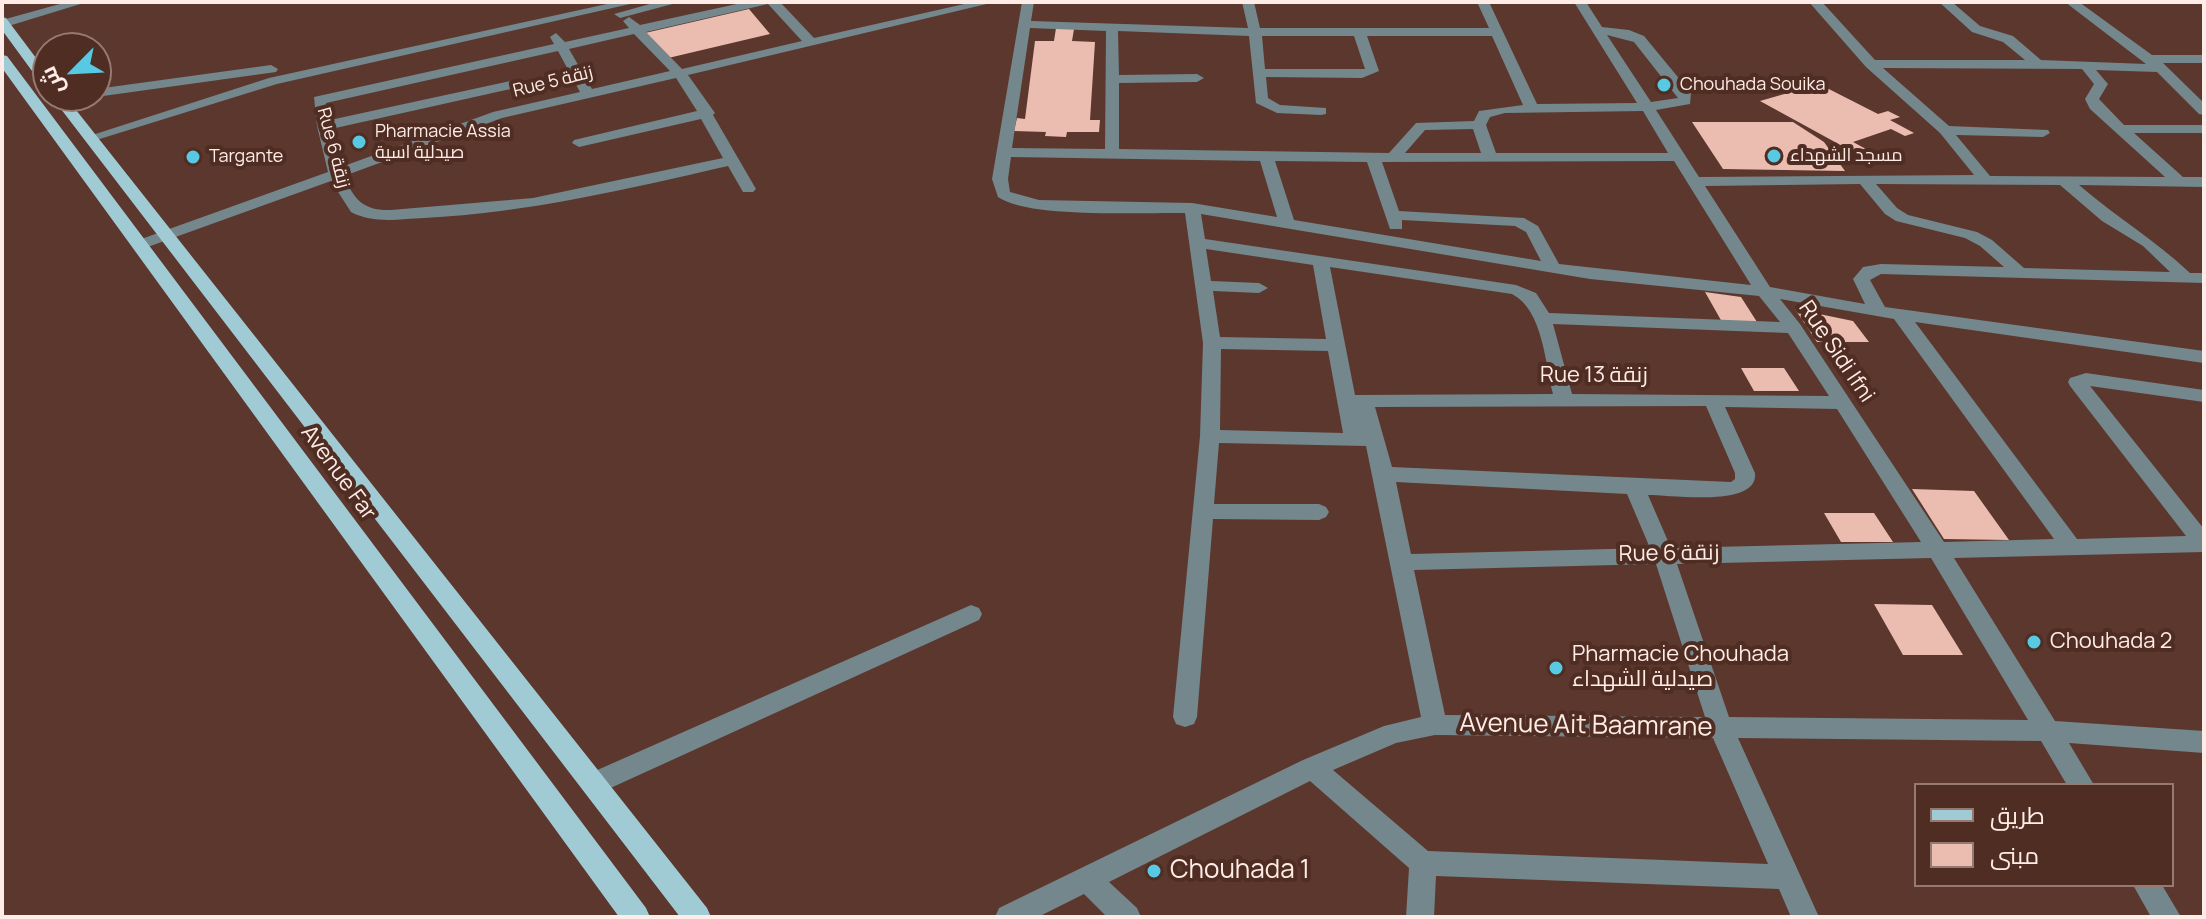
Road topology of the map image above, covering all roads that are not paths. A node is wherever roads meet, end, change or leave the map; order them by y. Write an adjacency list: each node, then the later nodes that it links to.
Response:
1 (43, 2): 18 (street)
2 (81, 2): 18 (street)
3 (580, 2): 44 (street)
4 (633, 2): 49 (street)
5 (674, 2): 17 (street)
6 (763, 2): 22 (street, Rue 6 زنقة)
7 (773, 2): 27 (street)
8 (989, 2): 16 (street, Rue 5 زنقة)
9 (1028, 2): 19 (street)
10 (1248, 2): 24 (street)
11 (1483, 2): 26 (street)
12 (1580, 2): 23 (street, Rue Sidi Ifni)
13 (1815, 2): 34 (street)
14 (1945, 2): 35 (street)
15 (2071, 2): 36 (street)
16 (946, 6): 27 (street, Rue 5 زنقة)
17 (621, 14): 21 (street); 22 (street)
18 (2, 20): 33 (main road)
19 (1023, 24): 20 (street); 65 (street)
20 (1112, 27): 24 (street); 41 (street)
21 (550, 29): 28 (street); 29 (street)
22 (637, 29): 29 (street, Rue 6 زنقة); 38 (street)
23 (1597, 30): 52 (street, Rue Sidi Ifni); 52 (street)
24 (1255, 32): 25 (street); 39 (street)
25 (1359, 32): 26 (street); 39 (street)
26 (1498, 32): 51 (street)
27 (809, 41): 38 (street, Rue 5 زنقة)
28 (489, 42): 32 (street); 42 (street)
29 (563, 47): 32 (street, Rue 6 زنقة); 45 (street)
30 (2202, 52): 36 (street)
31 (2, 59): 86 (main road, Avenue Far)
32 (503, 60): 43 (street); 48 (street, Rue 6 زنقة)
33 (32, 61)
34 (1871, 64): 35 (street); 61 (street)
35 (2038, 64): 37 (street)
36 (2155, 64): 37 (street); 46 (street)
37 (2085, 65): 59 (street)
38 (678, 71): 45 (street, Rue 5 زنقة); 56 (street)
39 (1259, 73): 53 (street)
40 (1197, 78): 41 (street)
41 (1112, 79): 66 (street)
42 (311, 81): 48 (street); 49 (street)
43 (515, 84): 50 (street); 58 (street)
44 (112, 91)
45 (587, 92): 50 (street, Rue 5 زنقة)
46 (2188, 97): 47 (street); 54 (street)
47 (2204, 98)
48 (319, 100): 58 (street, Rue 6 زنقة)
49 (203, 103): 63 (street)
50 (531, 105): 73 (street, Rue 5 زنقة)
51 (1531, 107): 52 (street); 57 (street)
52 (1646, 107): 69 (street, Rue Sidi Ifni)
53 (1321, 111)
54 (2204, 111)
55 (71, 112): 63 (main road, Avenue Far)
56 (708, 113): 64 (street); 72 (street)
57 (1479, 125): 68 (street); 71 (street)
58 (324, 126): 73 (street, Rue 6 زنقة)
59 (2122, 129): 60 (street); 78 (street)
60 (2204, 129)
61 (1945, 130): 62 (street); 75 (street)
62 (2043, 133)
63 (90, 138): 84 (main road, Avenue Far)
64 (579, 143)
65 (1004, 152): 66 (street); 81 (street)
66 (1112, 154): 67 (street)
67 (1266, 156): 70 (street); 83 (street)
68 (1490, 157): 69 (street); 71 (street)
69 (1679, 157): 77 (street, Rue Sidi Ifni)
70 (1373, 158): 71 (street); 82 (street)
71 (1393, 158)
72 (732, 161): 73 (street, Rue 6 زنقة); 80 (street)
73 (337, 171): 84 (street, Rue 5 زنقة)
74 (1864, 179): 75 (street); 77 (street); 90 (street)
75 (1986, 180): 76 (street)
76 (2064, 181): 78 (street); 91 (street)
77 (1694, 182): 95 (street, Rue Sidi Ifni)
78 (2179, 182): 79 (street)
79 (2204, 182)
80 (748, 189)
81 (1192, 208): 83 (street); 85 (street)
82 (1392, 215): 87 (street); 89 (street)
83 (1286, 221): 87 (street)
84 (168, 233): 86 (street, Rue 5 زنقة); 127 (main road, Avenue Far)
85 (1195, 242): 88 (street); 93 (street)
86 (139, 245): 133 (main road, Avenue Far)
87 (1402, 245): 89 (street)
88 (1320, 260): 98 (street); 101 (street)
89 (1553, 268): 95 (street)
90 (2018, 271): 91 (street); 96 (street)
91 (2186, 278): 92 (street)
92 (2204, 278)
93 (1203, 286): 94 (street); 100 (street)
94 (1259, 288)
95 (1764, 291): 96 (street); 99 (street, Rue Sidi Ifni)
96 (1878, 311): 97 (street)
97 (1900, 315): 102 (street); 116 (street)
98 (1543, 318): 99 (street); 104 (street)
99 (1794, 328): 107 (street, Rue Sidi Ifni)
100 (1212, 343): 101 (street); 109 (street)
101 (1336, 345): 106 (street)
102 (2204, 357)
103 (2196, 395): 108 (street); 115 (street)
104 (1564, 400): 105 (street, Rue 13 زنقة); 106 (street, Rue 13 زنقة)
105 (1713, 400): 107 (street, Rue 13 زنقة); 112 (street)
106 (1355, 401): 110 (street)
107 (1841, 403): 117 (street, Rue Sidi Ifni)
108 (2204, 411)
109 (1210, 436): 110 (street); 113 (street)
110 (1363, 440): 111 (street)
111 (1384, 474): 112 (street); 119 (street)
112 (1634, 487): 118 (street)
113 (1201, 511): 114 (street); 121 (street)
114 (1319, 512)
115 (2204, 544): 116 (street, Rue 6 زنقة)
116 (2071, 546): 117 (street, Rue 6 زنقة)
117 (1937, 549): 118 (street, Rue 6 زنقة); 124 (street, Rue Sidi Ifni)
118 (1663, 554): 119 (street, Rue 6 زنقة); 123 (street)
119 (1401, 562): 122 (street)
120 (971, 614): 127 (street)
121 (1185, 717)
122 (1435, 725): 123 (street, Avenue Ait Baamrane); 126 (street, Avenue Ait Baamrane)
123 (1720, 727): 124 (street, Avenue Ait Baamrane); 130 (street)
124 (2046, 731): 125 (street, Avenue Ait Baamrane); 128 (street, Rue Sidi Ifni)
125 (2204, 742)
126 (1312, 768): 129 (street); 131 (street, Avenue Ait Baamrane)
127 (595, 783): 134 (main road, Avenue Far)
128 (2080, 783)
129 (1423, 863): 130 (street); 137 (street)
130 (1787, 877): 138 (street)
131 (1087, 879): 135 (street, Avenue Ait Baamrane); 136 (street)
132 (2148, 887): 139 (street)
133 (636, 917)
134 (697, 917)
135 (1009, 917)
136 (1127, 917)
137 (1420, 917)
138 (1805, 917)
139 (2167, 917)

